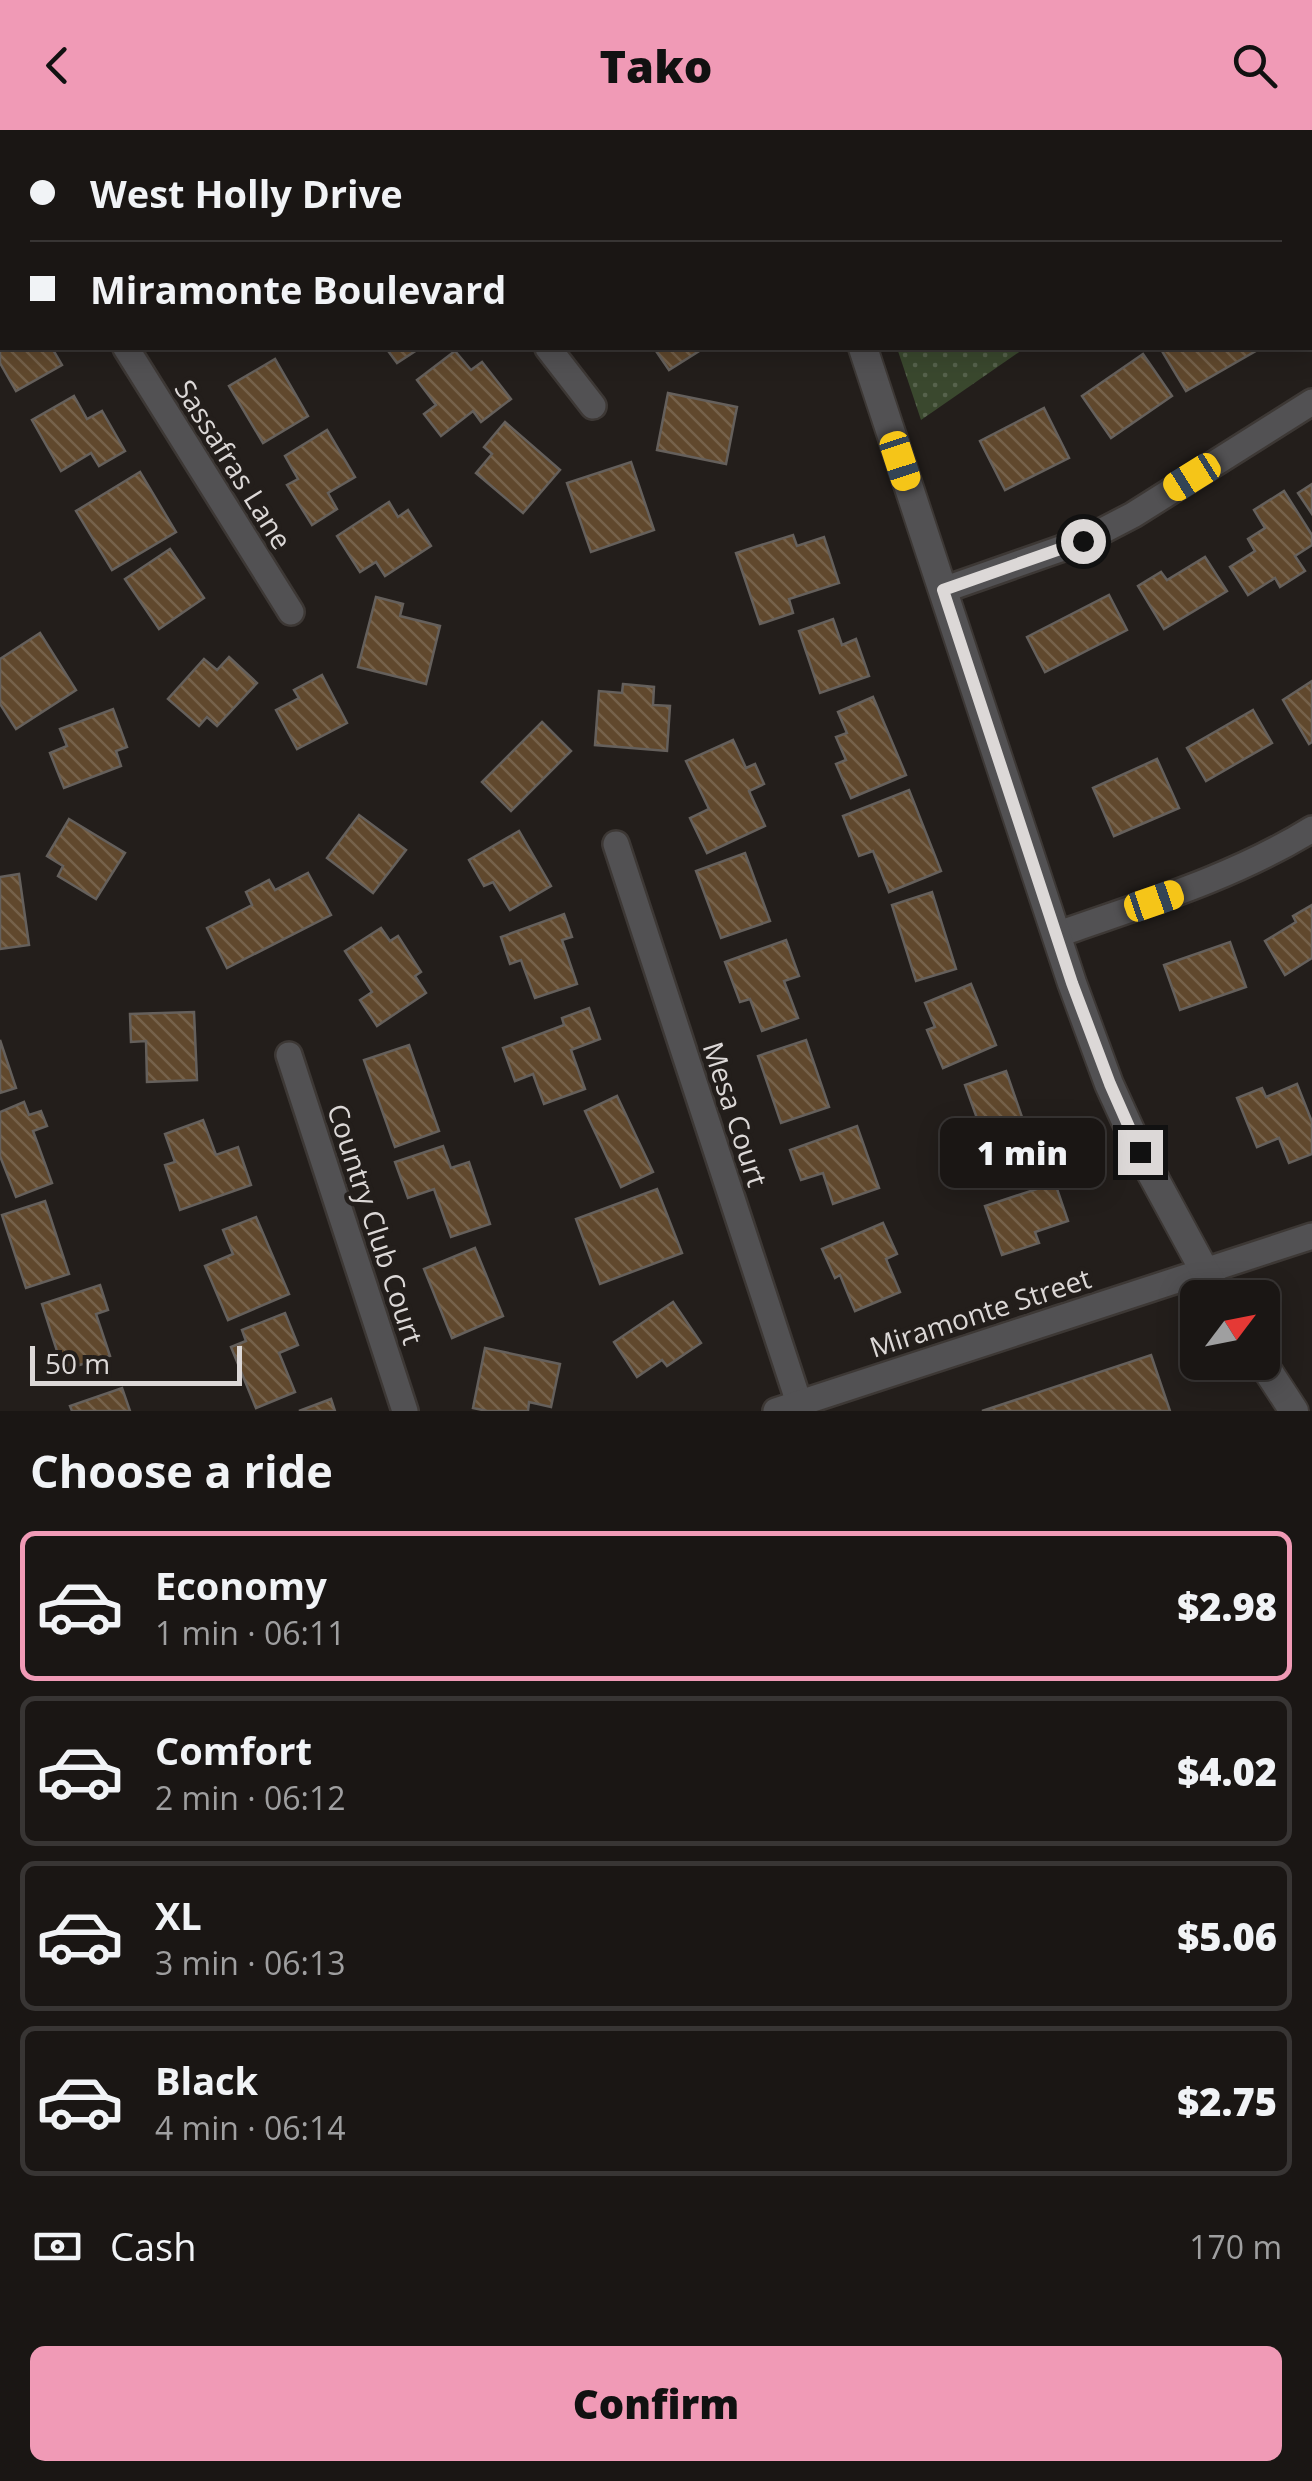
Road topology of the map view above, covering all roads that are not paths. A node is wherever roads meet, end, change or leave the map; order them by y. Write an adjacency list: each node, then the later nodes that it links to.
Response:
1 (127, 350): 7 (street, Sassafras Lane)
2 (550, 350): 5 (street)
3 (864, 350): 6 (street)
4 (1312, 402): 6 (street)
5 (593, 406)
6 (943, 590): 10 (street)
7 (291, 612)
8 (1312, 829): 10 (street)
9 (616, 844): 16 (street, Mesa Court)
10 (1056, 935): 13 (street)
11 (290, 1055): 17 (street, Country Club Court)
12 (1312, 1236): 13 (street, Miramonte Street)
13 (1204, 1270): 14 (street); 16 (street, Miramonte Street)
14 (1210, 1280)
15 (1274, 1380): 18 (street)
16 (787, 1407)
17 (405, 1411)
18 (1294, 1411)

